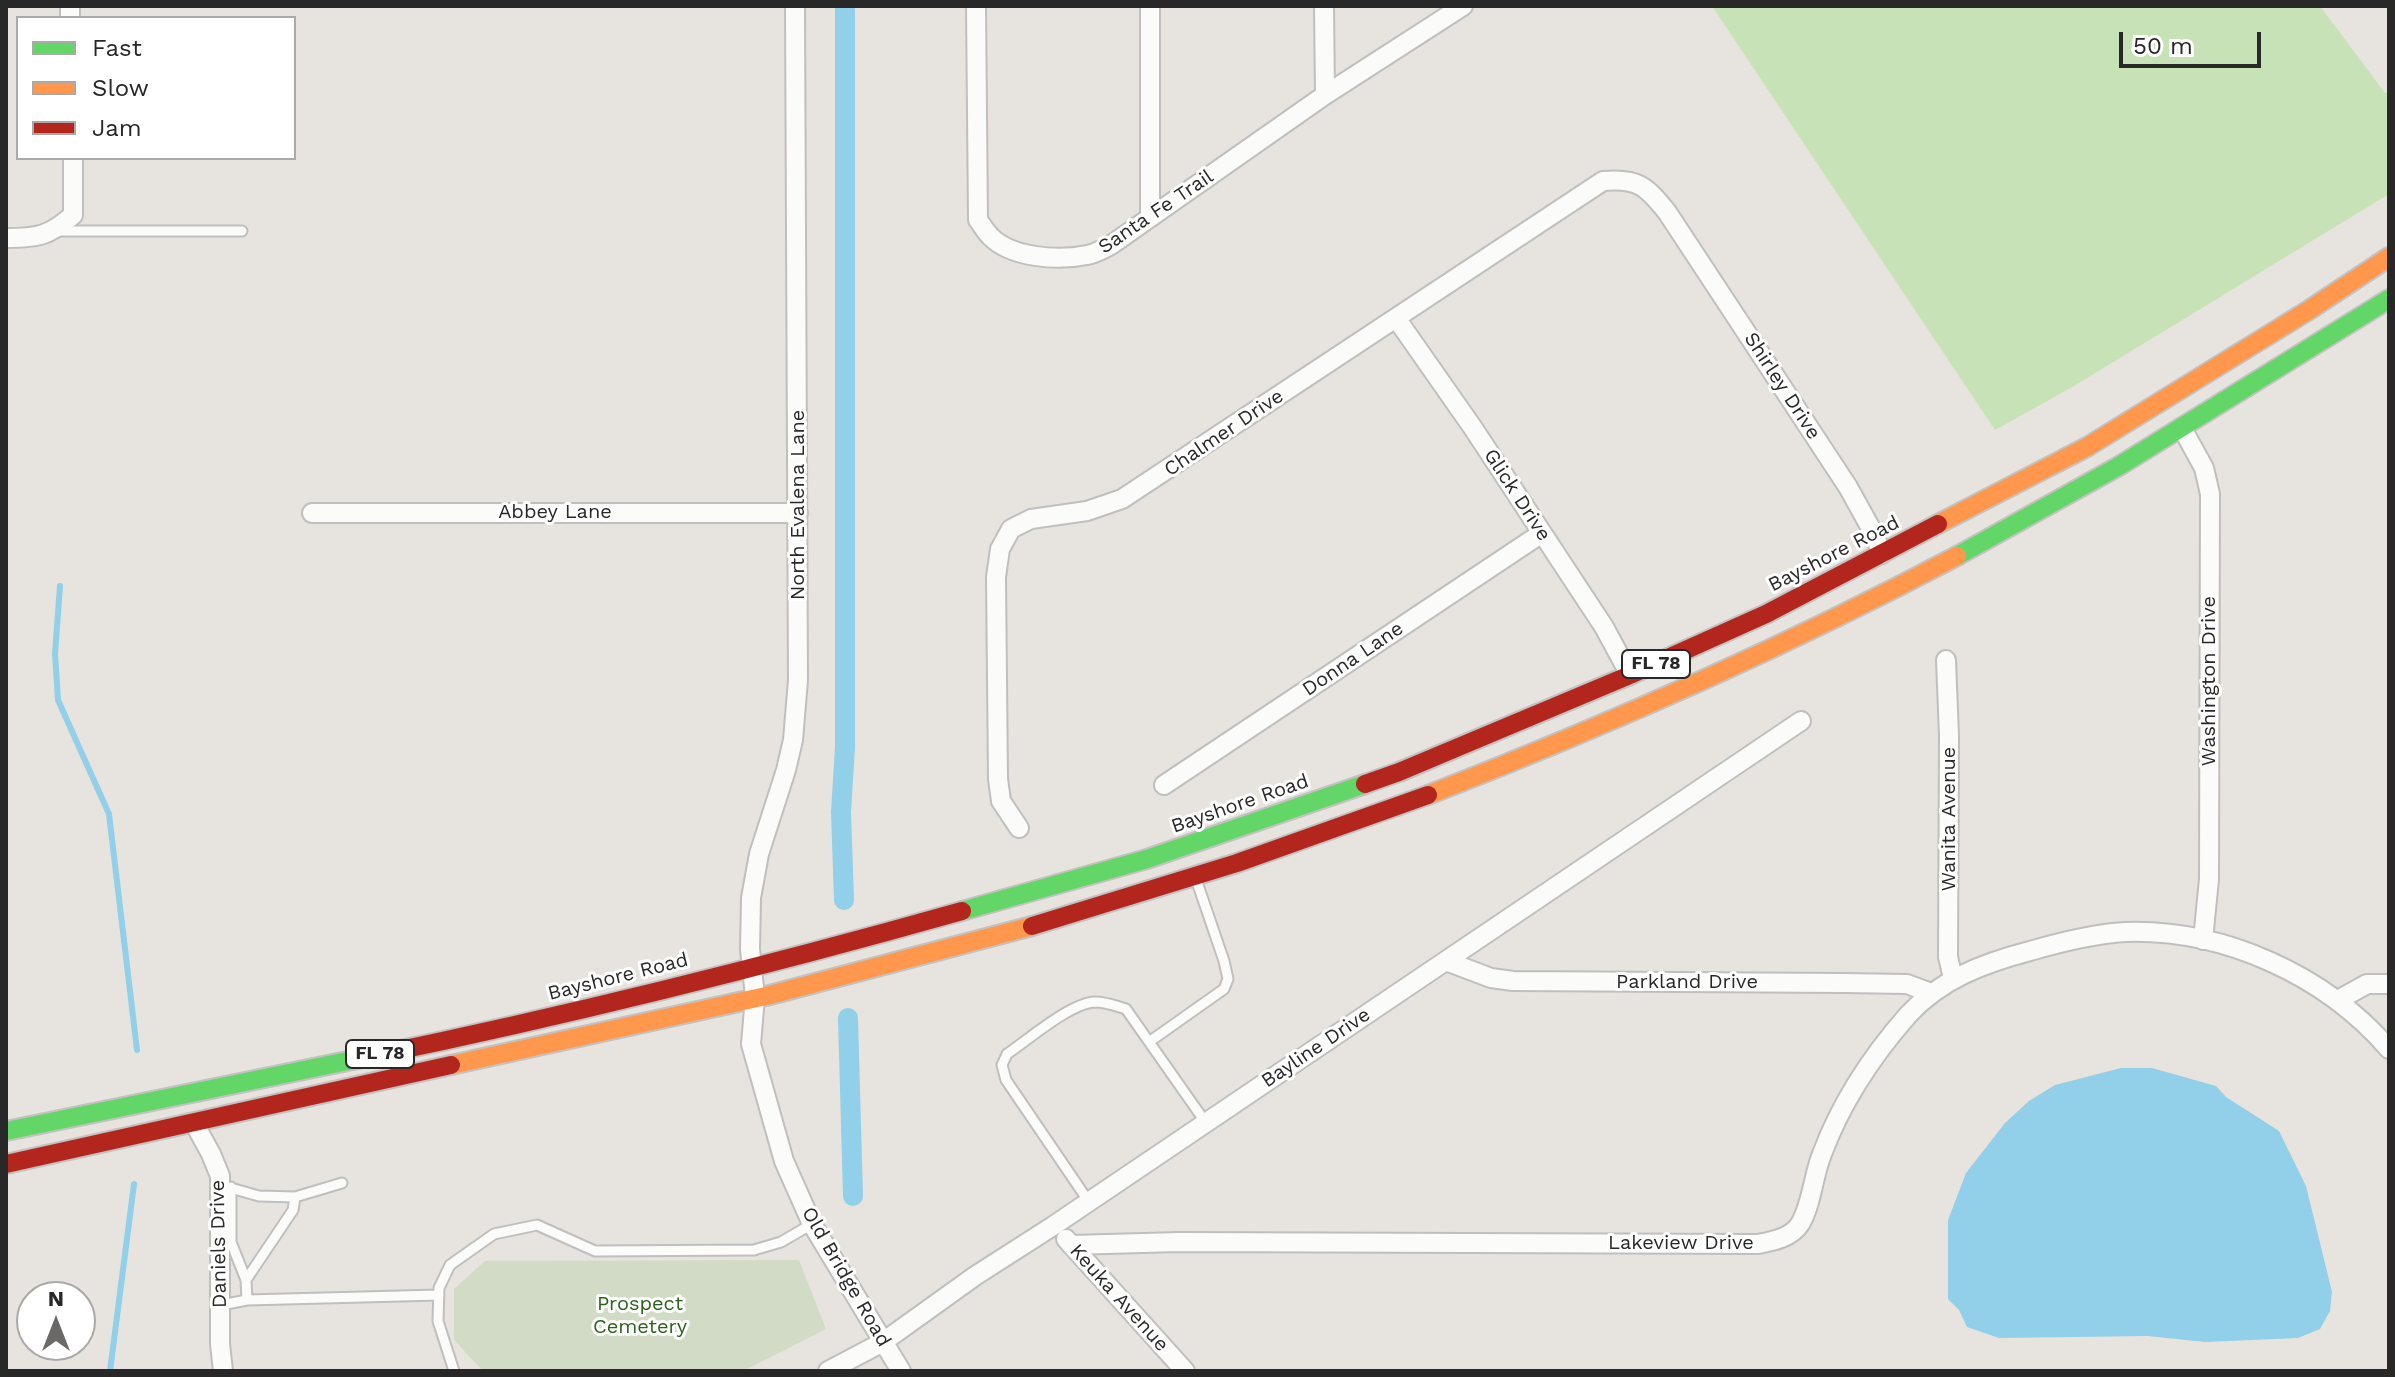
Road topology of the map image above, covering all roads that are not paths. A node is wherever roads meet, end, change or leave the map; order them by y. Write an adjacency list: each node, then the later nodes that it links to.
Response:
1 (795, 6): 20 (street, North Evalena Lane)
2 (976, 6): 8 (street, Santa Fe Trail)
3 (1150, 6): 8 (street)
4 (1324, 6): 6 (street)
5 (1463, 6): 6 (street, Santa Fe Trail)
6 (1325, 95): 8 (street, Santa Fe Trail)
7 (73, 160): 10 (street)
8 (1150, 215)
9 (1674, 223): 15 (street, Chalmer Drive); 22 (street, Shirley Drive)
10 (55, 231): 11 (lane); 12 (street)
11 (242, 231)
12 (6, 238)
13 (2389, 257): 16 (main road, Bayshore Road / FL 78)
14 (2389, 299): 17 (main road, FL 78)
15 (1396, 318): 21 (street, Glick Drive); 28 (street, Chalmer Drive)
16 (2219, 366): 17 (main road); 22 (main road, Bayshore Road / FL 78)
17 (2203, 416): 18 (main road, FL 78)
18 (2182, 428): 23 (main road, FL 78); 30 (street, Washington Drive)
19 (312, 513): 20 (street, Abbey Lane)
20 (798, 513): 32 (street, North Evalena Lane)
21 (1542, 533): 25 (street, Glick Drive); 27 (street, Donna Lane)
22 (1882, 554): 23 (main road); 25 (main road, Bayshore Road / FL 78)
23 (1866, 603): 29 (main road, FL 78)
24 (1946, 660): 33 (street, Wanita Avenue)
25 (1630, 675): 32 (main road, Bayshore Road / FL 78)
26 (1801, 721): 31 (street, Bayline Drive)
27 (1164, 785)
28 (1019, 828)
29 (1195, 876): 36 (main road, FL 78); 38 (lane)
30 (2203, 940): 33 (street, Lakeview Drive); 37 (street, Lakeview Drive)
31 (1446, 961): 35 (street, Parkland Drive); 42 (street, Bayline Drive)
32 (752, 967): 36 (street, North Evalena Lane); 40 (main road, Bayshore Road / FL 78)
33 (1953, 978): 35 (street, Lakeview Drive)
34 (2389, 984): 37 (street)
35 (1931, 993): 52 (street, Lakeview Drive)
36 (755, 997): 41 (main road, FL 78); 50 (street, Old Bridge Road)
37 (2338, 1000): 39 (street, Lakeview Drive)
38 (1149, 1042): 42 (lane); 49 (lane)
39 (2389, 1049)
40 (44, 1123): 43 (main road, Bayshore Road / FL 78); 44 (main road)
41 (194, 1123): 45 (main road, FL 78); 47 (street, Daniels Drive)
42 (1206, 1123): 49 (street, Bayline Drive)
43 (6, 1131)
44 (6, 1143)
45 (6, 1164)
46 (342, 1183): 48 (lane)
47 (226, 1186): 48 (lane); 53 (lane); 56 (street, Daniels Drive)
48 (295, 1197): 53 (lane)
49 (1089, 1202): 51 (street, Bayline Drive)
50 (812, 1224): 54 (lane); 57 (street, Old Bridge Road)
51 (1053, 1226): 52 (street, Keuka Avenue); 57 (street, Bayline Drive)
52 (1071, 1245): 62 (street, Keuka Avenue)
53 (246, 1280): 55 (lane)
54 (439, 1295): 55 (lane); 59 (lane)
55 (247, 1300): 56 (lane)
56 (221, 1305): 58 (street, Daniels Drive)
57 (883, 1342): 60 (street, Bayline Drive); 61 (street, Old Bridge Road)
58 (223, 1371)
59 (454, 1371)
60 (828, 1371)
61 (901, 1371)
62 (1185, 1371)

